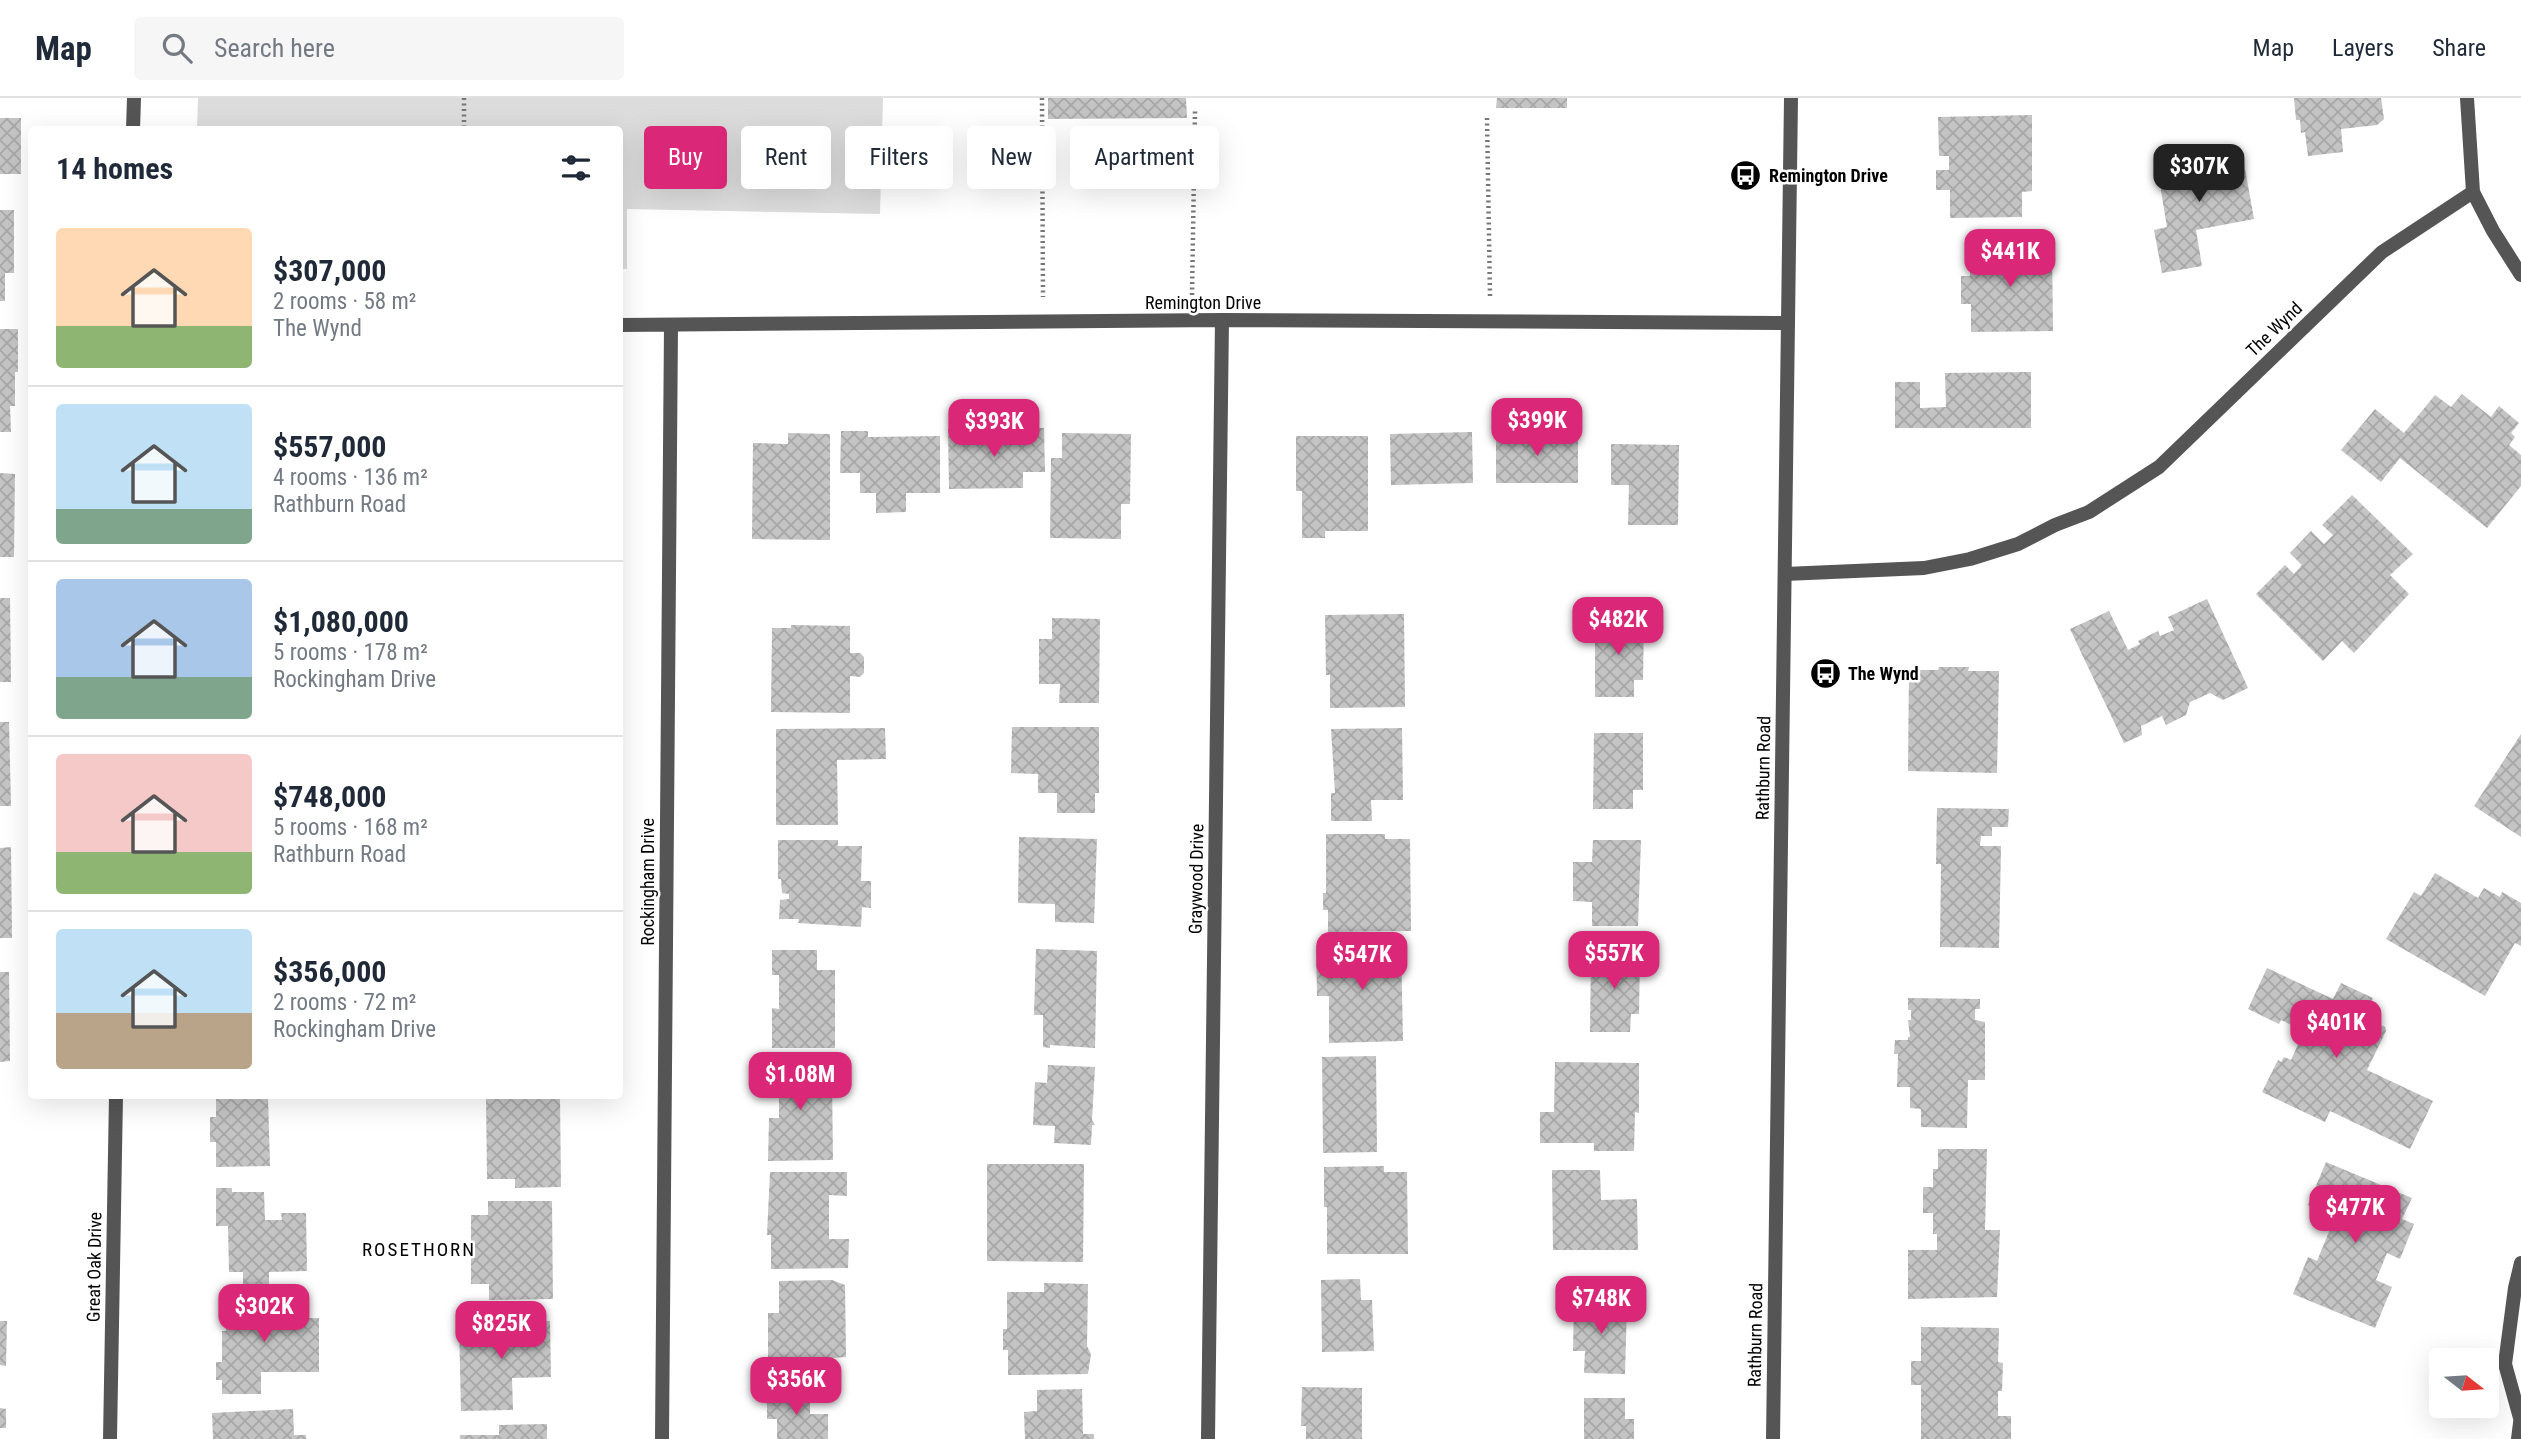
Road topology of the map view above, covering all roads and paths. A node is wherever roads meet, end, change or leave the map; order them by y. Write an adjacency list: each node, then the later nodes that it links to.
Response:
1 (134, 98): 8 (street)
2 (464, 98): 9 (path)
3 (1042, 98): 15 (path)
4 (1791, 98): 16 (street, Rathburn Road)
5 (2467, 98): 10 (street)
6 (1195, 111): 13 (path)
7 (1487, 118): 14 (path)
8 (133, 126)
9 (464, 126)
10 (2473, 192): 11 (street); 19 (street, The Wynd)
11 (2521, 275)
12 (1222, 320): 13 (street, Remington Drive); 14 (street, Remington Drive); 25 (street, Graywood Drive)
13 (1191, 321): 15 (street, Remington Drive)
14 (1490, 321): 16 (street, Remington Drive)
15 (1044, 322): 18 (street, Remington Drive)
16 (1788, 323): 19 (street, Rathburn Road)
17 (623, 325): 18 (street, Remington Drive)
18 (671, 326): 24 (street, Rockingham Drive)
19 (1785, 574): 26 (street, Rathburn Road)
20 (116, 1099): 23 (street, Great Oak Drive)
21 (2521, 1263): 22 (street)
22 (2520, 1417): 27 (street)
23 (110, 1439)
24 (662, 1439)
25 (1208, 1439)
26 (1773, 1439)
27 (2518, 1439)

